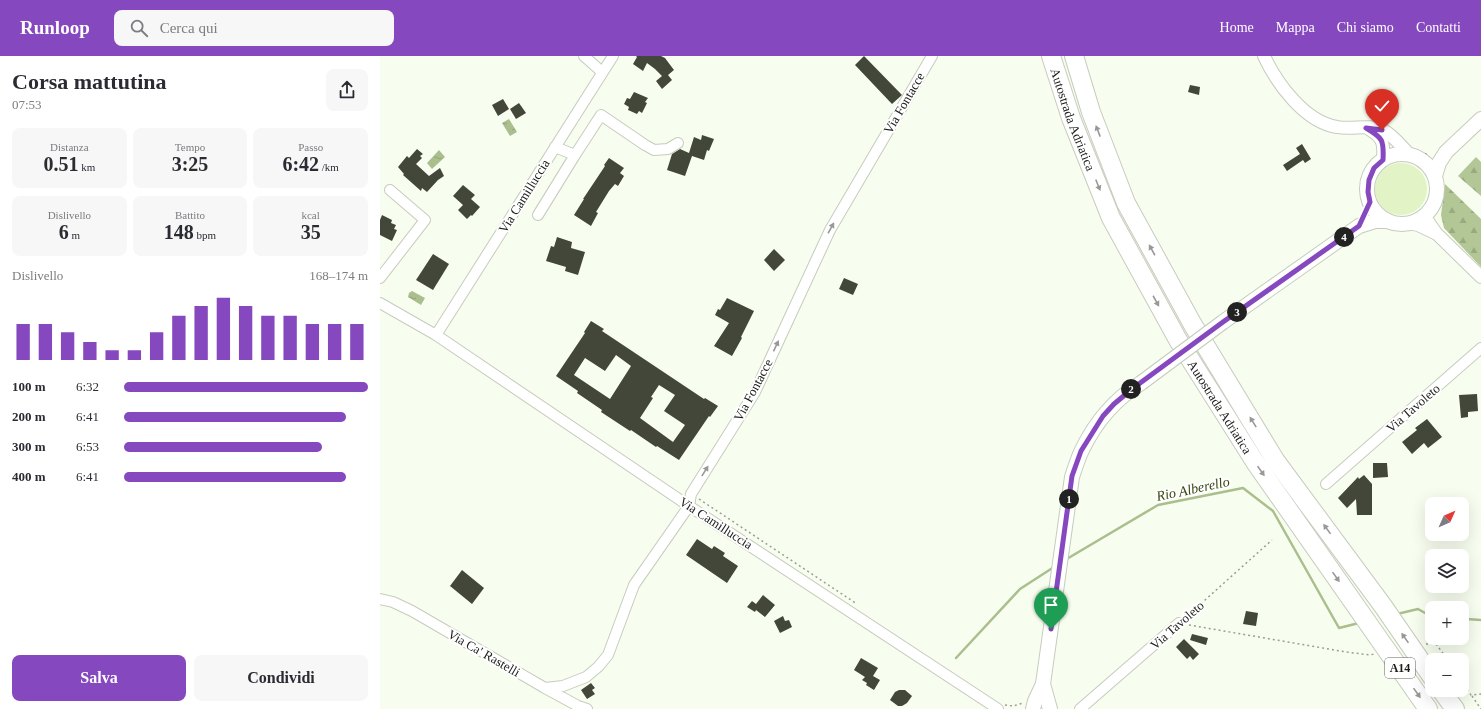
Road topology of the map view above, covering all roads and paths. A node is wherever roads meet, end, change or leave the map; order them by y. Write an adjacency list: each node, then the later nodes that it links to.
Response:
1 (584, 56): 7 (street)
2 (613, 56): 7 (street, Via Camilluccia)
3 (932, 56): 31 (street, Via Fontacce, one-way to 3)
4 (1051, 56): 54 (highway, Autostrada Adriatica / A14, one-way to 54)
5 (1074, 56): 40 (highway, Autostrada Adriatica / A14, one-way to 5)
6 (1264, 56): 9 (street)
7 (602, 72): 11 (street, Via Camilluccia)
8 (1481, 119): 12 (main road)
9 (1366, 128): 14 (street); 15 (street)
10 (678, 143): 13 (street)
11 (555, 148): 13 (street); 28 (street, Via Camilluccia)
12 (1446, 152): 14 (main road); 16 (main road)
13 (575, 155): 20 (street)
14 (1416, 158): 15 (main road); 16 (main road)
15 (1383, 160): 18 (main road)
16 (1435, 176): 19 (main road)
17 (390, 190): 26 (street)
18 (1370, 202): 21 (main road); 23 (main road)
19 (1426, 214): 22 (main road); 24 (street)
20 (538, 215)
21 (1388, 221): 22 (main road); 23 (main road)
22 (1408, 223): 24 (street)
23 (1359, 226): 41 (main road, bridge)
24 (1436, 234): 25 (street)
25 (1481, 277)
26 (380, 278)
27 (380, 303): 28 (street, Via Camilluccia)
28 (436, 335): 32 (street, Via Camilluccia)
29 (1481, 348): 30 (street, Via Tavoleto)
30 (1326, 484)
31 (692, 494): 32 (street, Via Fontacce); 35 (path)
32 (690, 506): 42 (street, Via Fontacce); 49 (street, Via Camilluccia)
33 (1272, 540): 36 (path, Via Tavoleto)
34 (380, 599): 42 (street, Via Ca' Rastelli)
35 (860, 606)
36 (1179, 624): 39 (path); 53 (street, Via Tavoleto)
37 (1422, 644): 38 (path)
38 (1443, 653)
39 (1377, 654)
40 (1425, 667)
41 (1043, 684): 47 (main road); 52 (main road)
42 (545, 688): 50 (street, Via Ca' Rastelli)
43 (1469, 692): 45 (path)
44 (1481, 694): 45 (path)
45 (1471, 695): 56 (path)
46 (1446, 697): 55 (highway)
47 (1034, 705): 48 (path)
48 (1014, 706): 49 (path); 51 (path)
49 (1001, 707)
50 (588, 709)
51 (1013, 709)
52 (1050, 709)
53 (1080, 709)
54 (1428, 709)
55 (1454, 709)
56 (1481, 709)

